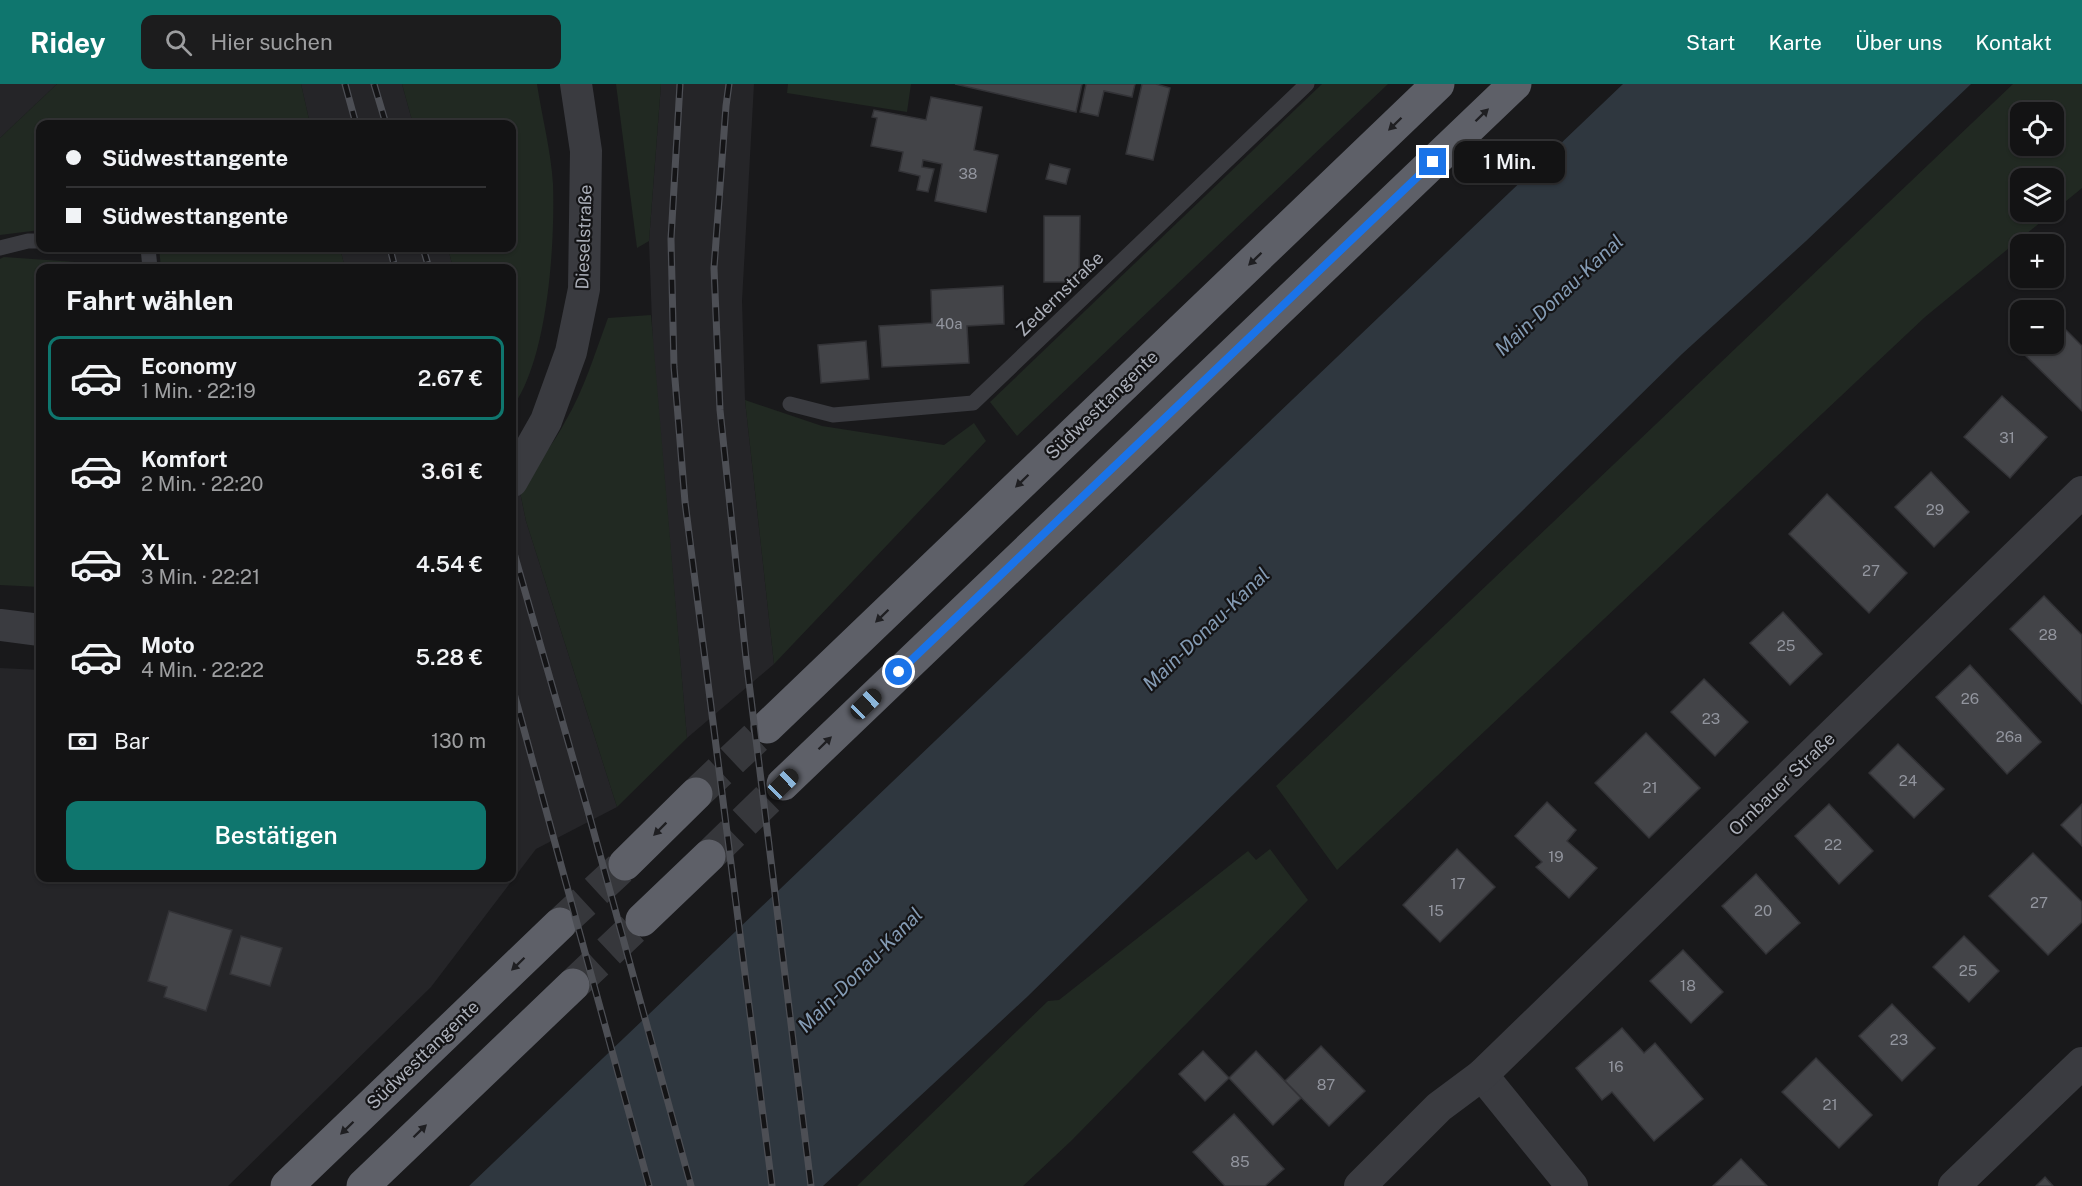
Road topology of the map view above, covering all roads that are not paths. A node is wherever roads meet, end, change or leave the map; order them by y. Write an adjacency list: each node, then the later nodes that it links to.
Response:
1 (576, 84): 8 (street, Dieselstraße)
2 (1307, 84): 7 (lane, Zedernstraße)
3 (1438, 84): 12 (highway, Südwesttangente, one-way to 12)
4 (1515, 84): 13 (highway, one-way to 4)
5 (36, 241): 6 (lane)
6 (0, 248)
7 (790, 404)
8 (516, 474)
9 (2082, 492): 21 (street, Ornbauer Straße)
10 (0, 625): 11 (street)
11 (36, 630)
12 (767, 726)
13 (783, 784)
14 (696, 794): 16 (highway, one-way to 16)
15 (709, 856): 17 (highway)
16 (625, 864)
17 (642, 920)
18 (560, 924): 22 (highway, Südwesttangente, one-way to 22)
19 (573, 985): 23 (highway, one-way to 19)
20 (2082, 1063): 26 (street)
21 (1482, 1075): 24 (street, Ornbauer Straße); 25 (street)
22 (287, 1186)
23 (363, 1186)
24 (1360, 1186)
25 (1572, 1186)
26 (1954, 1186)

